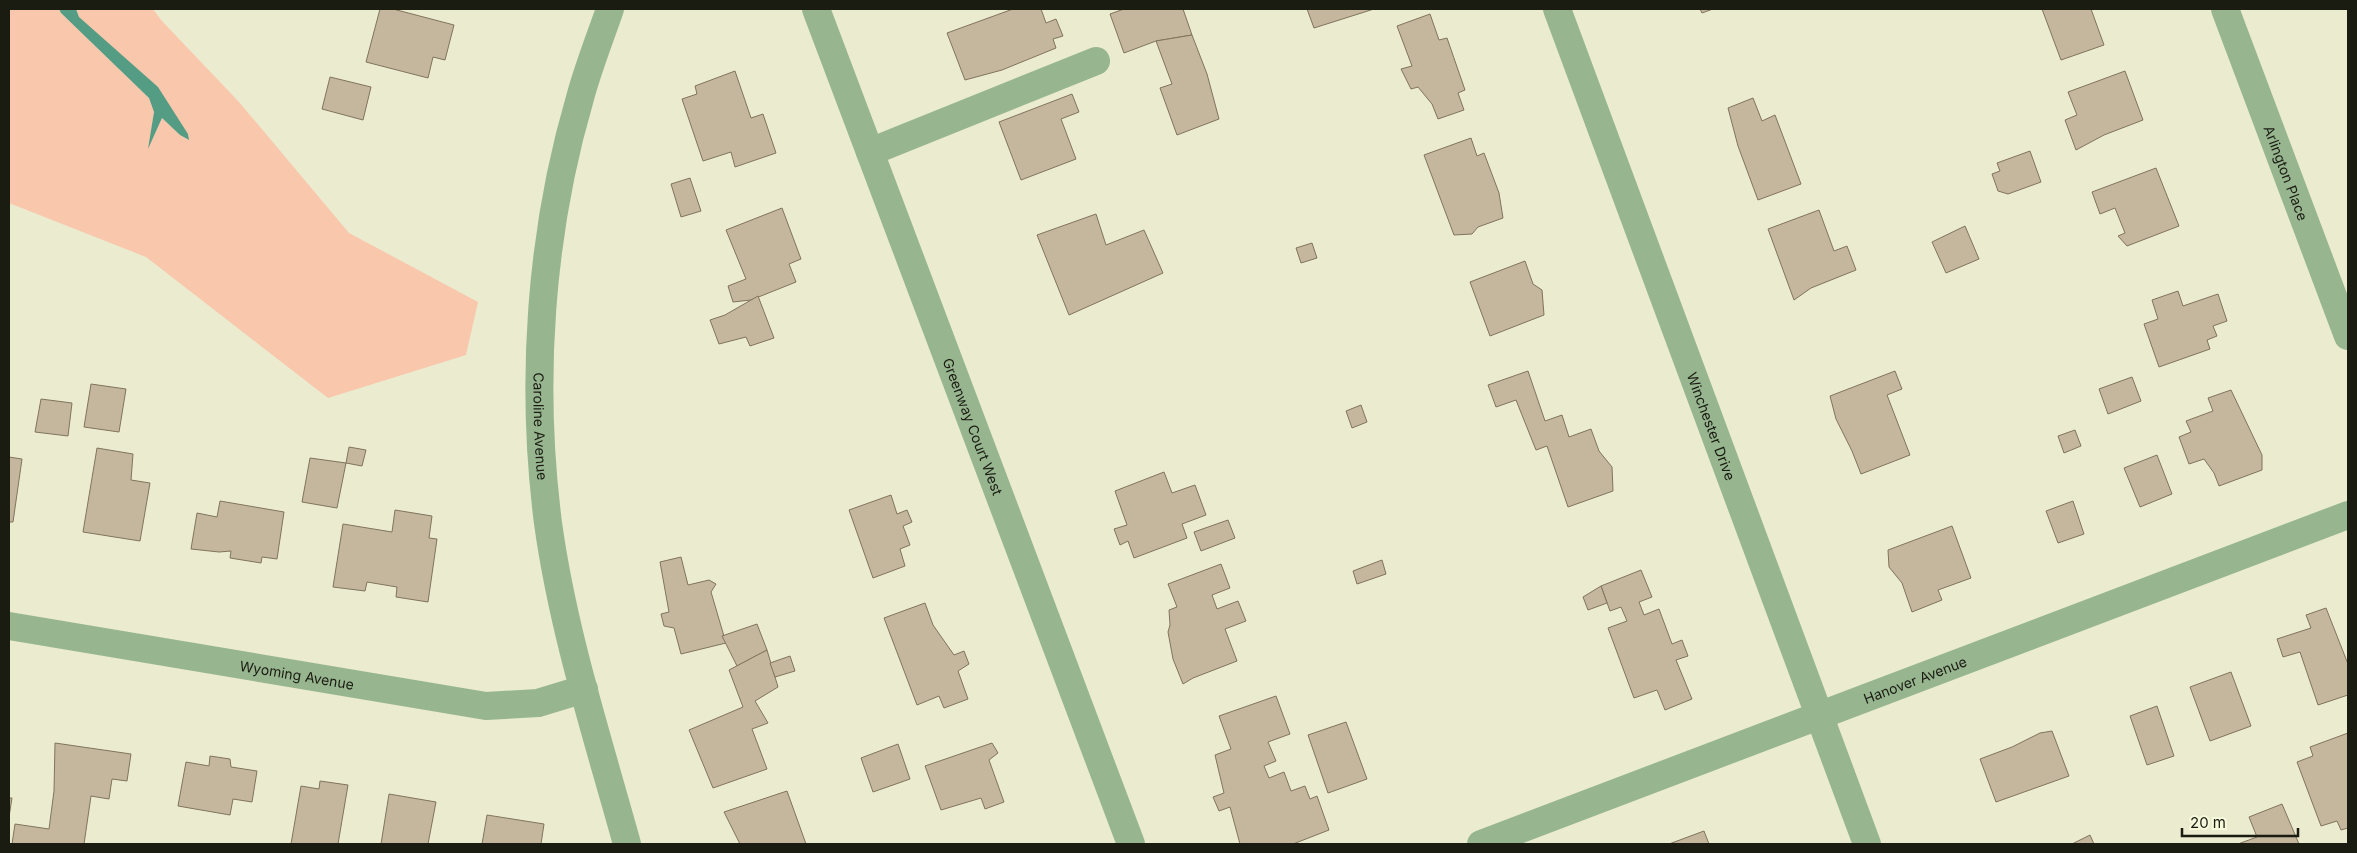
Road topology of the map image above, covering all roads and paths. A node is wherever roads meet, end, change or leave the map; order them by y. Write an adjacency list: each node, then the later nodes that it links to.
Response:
1 (610, 9): 10 (street, Caroline Avenue)
2 (816, 9): 6 (street, Greenway Court West)
3 (1557, 9): 11 (street, Winchester Drive)
4 (2225, 9): 7 (street, Arlington Place)
5 (1096, 61): 6 (street)
6 (870, 152): 13 (street, Greenway Court West)
7 (2348, 336)
8 (2348, 516): 11 (street, Hanover Avenue)
9 (9, 626): 10 (street, Wyoming Avenue)
10 (584, 689): 12 (street, Caroline Avenue)
11 (1818, 718): 14 (street, Hanover Avenue); 15 (street, Winchester Drive)
12 (627, 844)
13 (1131, 844)
14 (1481, 844)
15 (1867, 844)

